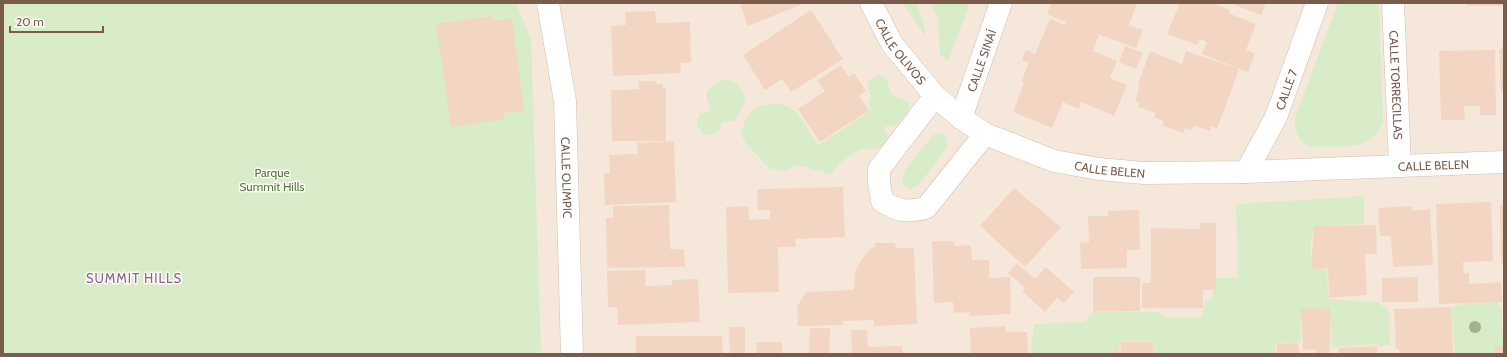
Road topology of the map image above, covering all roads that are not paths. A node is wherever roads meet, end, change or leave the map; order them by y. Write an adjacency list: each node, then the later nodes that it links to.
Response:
1 (548, 3): 12 (street, CALLE OLIMPIC)
2 (871, 3): 6 (street, CALLE OLIVOS)
3 (1001, 3): 7 (street, CALLE SINAÍ)
4 (1317, 3): 11 (street, CALLE 7)
5 (1393, 3): 10 (street, CALLE TORRECILLAS)
6 (935, 96): 7 (street, CALLE OLIVOS); 8 (street)
7 (960, 118): 8 (street, CALLE BELEN)
8 (985, 134): 11 (street, CALLE BELEN)
9 (1504, 162): 10 (street, CALLE BELEN)
10 (1400, 166): 11 (street, CALLE BELEN)
11 (1246, 172)
12 (572, 354)

